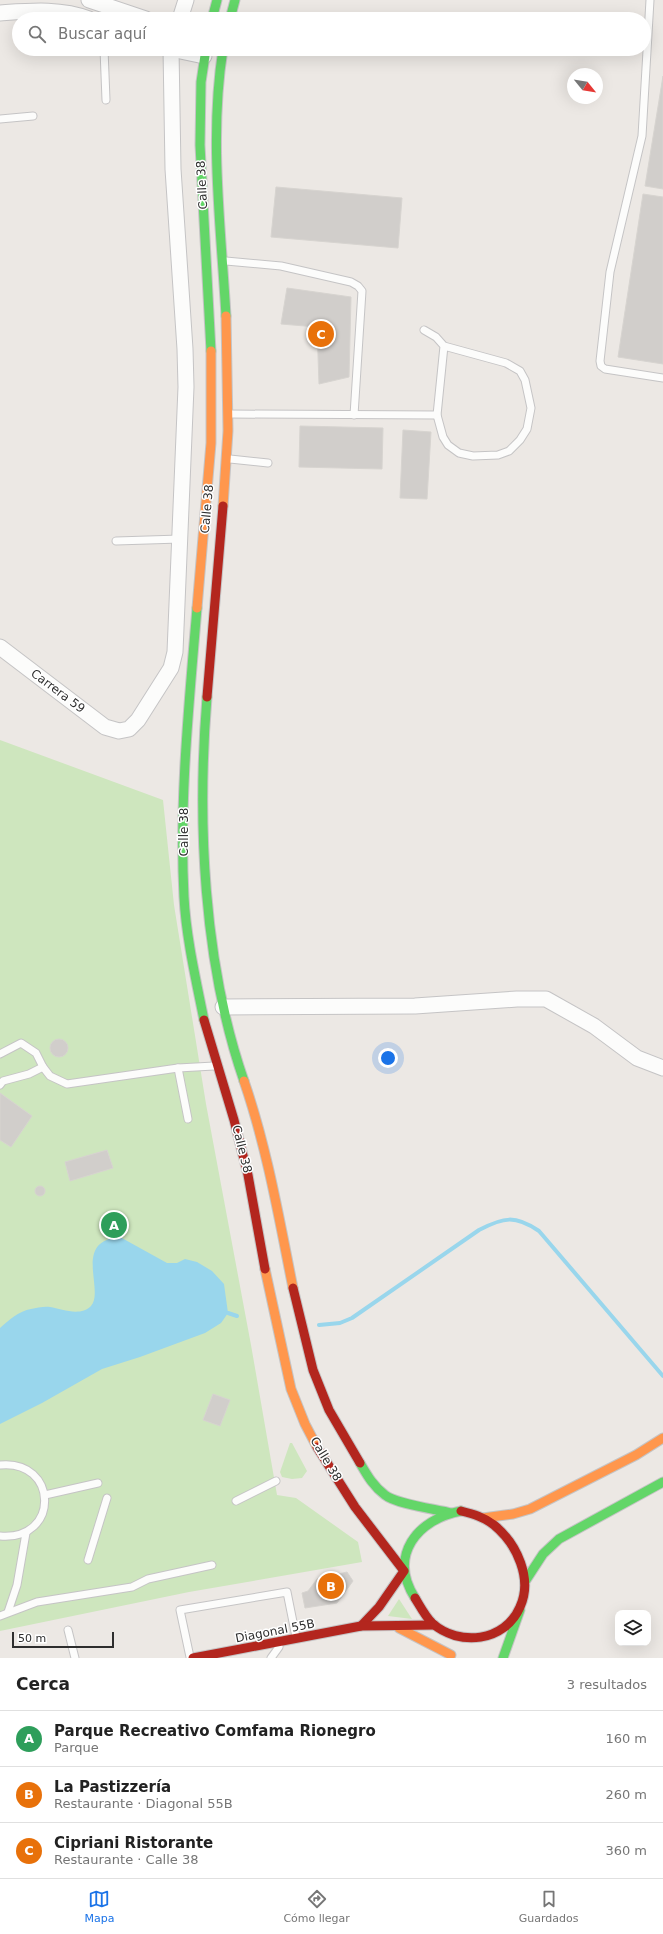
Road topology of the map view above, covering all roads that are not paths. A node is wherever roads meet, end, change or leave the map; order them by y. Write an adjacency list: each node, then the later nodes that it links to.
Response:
1 (89, 0): 9 (street)
2 (186, 0): 10 (street)
3 (217, 0): 11 (main road)
4 (235, 0): 12 (main road)
5 (650, 0): 13 (lane)
6 (12, 12): 14 (street)
7 (21, 12): 8 (street)
8 (53, 12)
9 (125, 12)
10 (182, 12)
11 (214, 12)
12 (232, 12)
13 (649, 12)
14 (0, 13)
15 (104, 56): 20 (lane)
16 (171, 56): 32 (street, Calle 38)
17 (205, 56): 38 (main road, Calle 38)
18 (222, 56): 23 (main road, Calle 38)
19 (647, 56): 26 (lane)
20 (106, 100)
21 (33, 116): 22 (lane)
22 (0, 119)
23 (223, 261): 27 (main road, Calle 38); 28 (lane)
24 (424, 330): 25 (lane)
25 (444, 346): 29 (lane); 29 (lane)
26 (663, 378)
27 (228, 414): 28 (lane); 30 (main road, Calle 38)
28 (354, 414): 29 (lane)
29 (437, 415)
30 (227, 459): 31 (lane); 36 (main road, Calle 38)
31 (268, 463)
32 (180, 539): 33 (lane); 35 (street, Calle 38)
33 (116, 541)
34 (0, 647): 35 (street, Carrera 59)
35 (119, 731)
36 (223, 1007): 41 (street); 52 (main road, Calle 38)
37 (0, 1054): 39 (lane)
38 (216, 1066): 40 (lane); 58 (main road, Calle 38)
39 (42, 1067): 40 (lane); 42 (lane)
40 (178, 1068): 43 (lane)
41 (663, 1068)
42 (0, 1085)
43 (188, 1120)
44 (663, 1438): 53 (main road)
45 (0, 1465): 49 (lane)
46 (276, 1481): 51 (lane)
47 (663, 1482): 59 (main road)
48 (98, 1483): 49 (lane)
49 (45, 1495): 54 (lane)
50 (107, 1498): 56 (lane)
51 (236, 1501)
52 (451, 1513): 53 (main road); 58 (main road)
53 (483, 1518): 59 (main road)
54 (26, 1533): 55 (lane); 61 (lane)
55 (0, 1536)
56 (88, 1560)
57 (212, 1565): 61 (lane)
58 (404, 1571): 63 (main road); 64 (main road, Diagonal 55B)
59 (526, 1580): 60 (main road)
60 (521, 1607): 63 (main road); 73 (main road)
61 (8, 1612): 62 (lane)
62 (0, 1616)
63 (434, 1625): 65 (main road, Diagonal 55B); 69 (main road)
64 (360, 1626): 65 (main road, Diagonal 55B); 67 (main road, Diagonal 55B)
65 (396, 1626): 69 (main road)
66 (68, 1630): 70 (lane)
67 (297, 1639): 68 (main road, Diagonal 55B); 71 (lane)
68 (284, 1642): 71 (main road, Diagonal 55B); 72 (lane)
69 (452, 1657)
70 (75, 1658)
71 (192, 1658)
72 (271, 1658)
73 (503, 1658)

